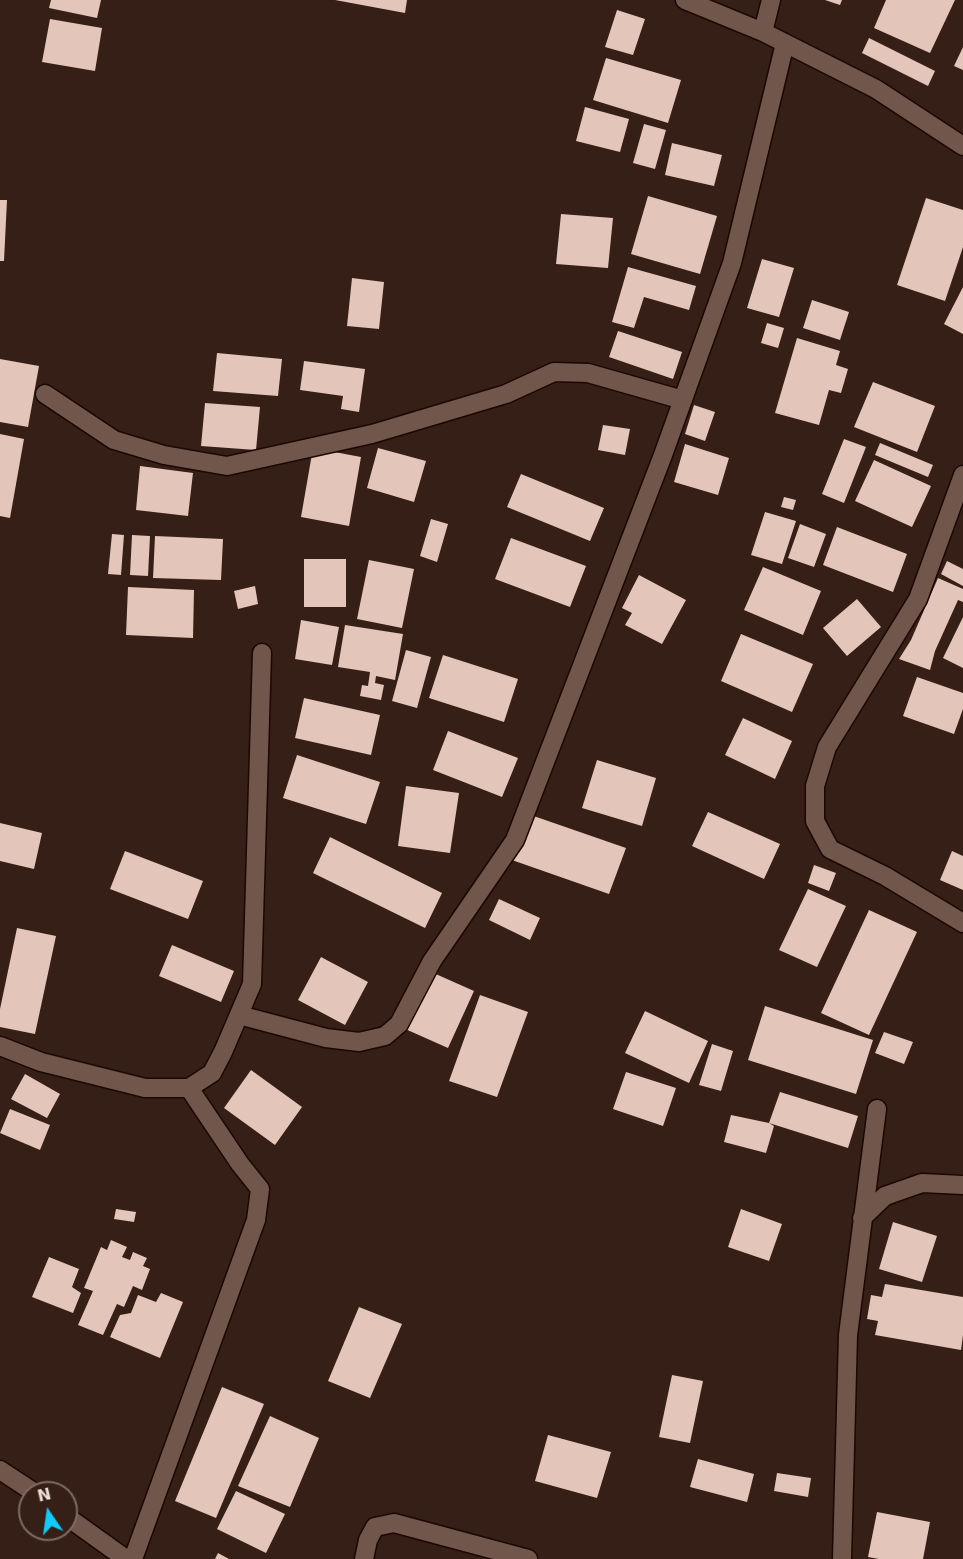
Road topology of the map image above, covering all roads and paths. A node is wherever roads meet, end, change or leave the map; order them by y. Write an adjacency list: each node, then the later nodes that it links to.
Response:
1 (685, 0): 3 (street)
2 (771, 0): 3 (street)
3 (763, 32): 4 (street)
4 (785, 43): 5 (street); 7 (street)
5 (963, 146)
6 (45, 394): 7 (street)
7 (682, 400): 11 (street)
8 (963, 476): 10 (street)
9 (262, 653): 11 (street)
10 (963, 923)
11 (239, 1015): 13 (street)
12 (0, 1046): 13 (street)
13 (189, 1088): 21 (street)
14 (877, 1109): 16 (street)
15 (963, 1185): 16 (street)
16 (862, 1218): 24 (street)
17 (0, 1470): 18 (street)
18 (18, 1482)
19 (78, 1525): 20 (street)
20 (126, 1559)
21 (133, 1559)
22 (364, 1559): 23 (street)
23 (528, 1559)
24 (842, 1559)

